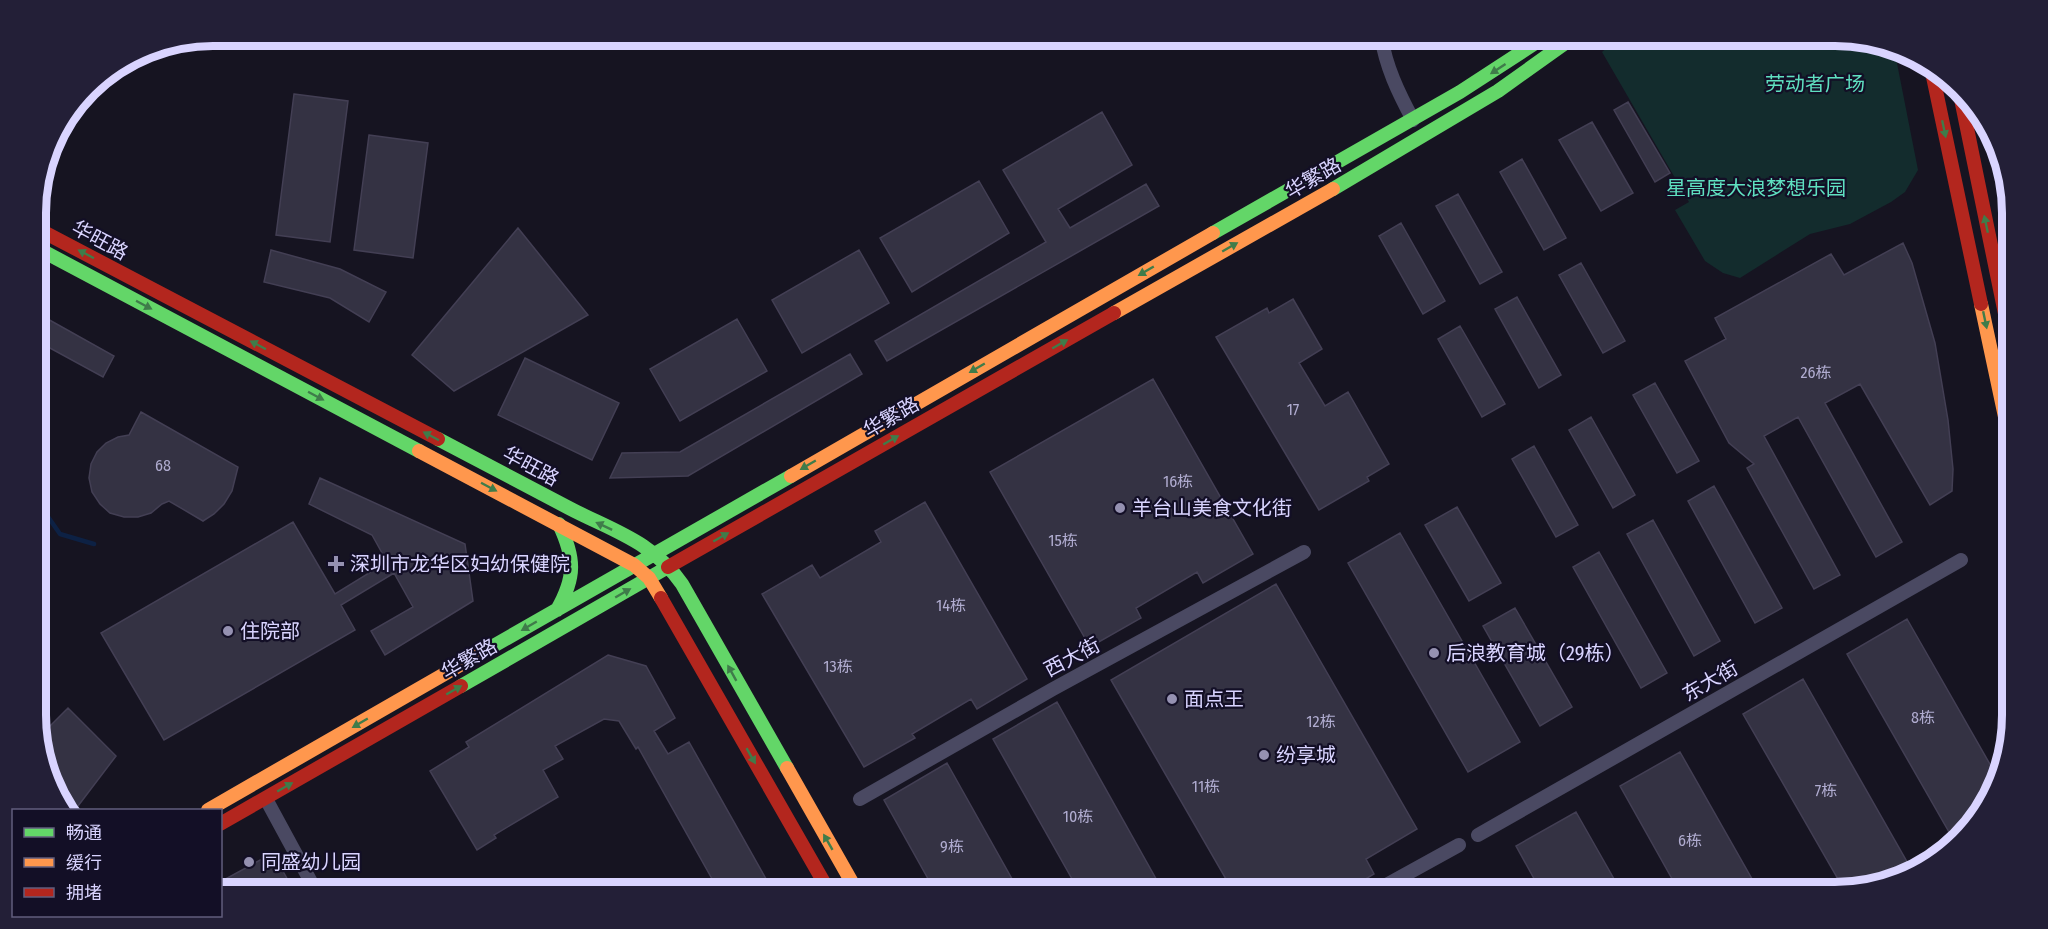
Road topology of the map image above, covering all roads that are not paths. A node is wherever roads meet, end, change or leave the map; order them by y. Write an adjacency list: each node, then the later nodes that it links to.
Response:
1 (1383, 47): 6 (street)
2 (1530, 47): 6 (main road, 华繁路, one-way to 6)
3 (1560, 47): 16 (main road, 华繁路, one-way to 3)
4 (1934, 79): 10 (main road, one-way to 10)
5 (1963, 107): 9 (main road, one-way to 5)
6 (1413, 120): 12 (main road, 华繁路, one-way to 12)
7 (47, 234): 12 (main road, 华旺路, one-way to 7)
8 (47, 254): 11 (main road, 华旺路, one-way to 11)
9 (2002, 299)
10 (2002, 403)
11 (559, 525): 15 (main road, 华旺路); 18 (main road)
12 (656, 552): 15 (main road, 华繁路); 16 (main road, 华旺路)
13 (1304, 552): 20 (street, 西大街)
14 (1961, 560): 23 (street, 东大街)
15 (634, 565): 17 (main road, 华旺路); 18 (main road, 华繁路)
16 (671, 566): 17 (main road, 华繁路); 27 (main road, 华旺路, one-way to 16)
17 (649, 578): 19 (main road, 华繁路, one-way to 17); 26 (main road, 华旺路, one-way to 26)
18 (557, 610): 21 (main road, 华繁路, one-way to 21)
19 (266, 799): 22 (main road, 华繁路); 25 (street)
20 (860, 799)
21 (210, 809)
22 (222, 823)
23 (1478, 836)
24 (1460, 845): 28 (street)
25 (311, 882)
26 (824, 882)
27 (852, 882)
28 (1392, 882)

